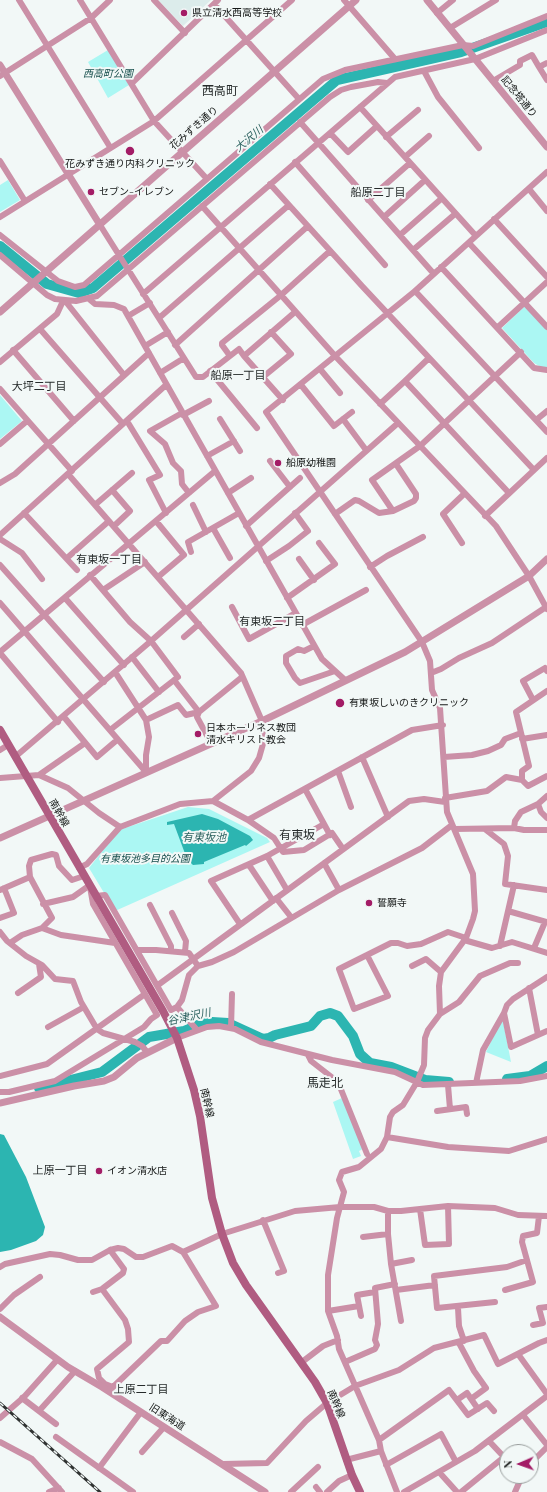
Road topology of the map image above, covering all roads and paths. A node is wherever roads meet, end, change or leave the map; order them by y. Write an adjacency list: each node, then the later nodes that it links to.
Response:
1 (19, 0): 19 (street)
2 (80, 0): 14 (street)
3 (110, 0): 14 (street)
4 (154, 0): 17 (street)
5 (292, 0): 18 (street)
6 (356, 0): 11 (street, 花みずき通り)
7 (427, 0): 12 (street)
8 (453, 0): 12 (street)
9 (493, 1): 15 (street)
10 (216, 2): 17 (street); 18 (street)
11 (347, 3): 21 (street); 26 (street, 花みずき通り)
12 (437, 13): 15 (street)
13 (547, 16): 20 (street)
14 (91, 18): 19 (street); 31 (street)
15 (450, 28): 20 (street)
16 (547, 30): 22 (street)
17 (184, 33): 31 (street)
18 (246, 40): 26 (street); 36 (street)
19 (48, 45): 28 (street); 44 (street)
20 (464, 46): 21 (street); 22 (street, 記念塔通り)
21 (395, 59): 33 (street)
22 (475, 59): 27 (street); 30 (street, 記念塔通り)
23 (547, 63): 25 (street)
24 (0, 66): 28 (street)
25 (539, 68): 29 (street); 30 (street)
26 (275, 71): 33 (street); 46 (street, 花みずき通り)
27 (424, 71): 32 (street); 45 (street)
28 (2, 74): 52 (street)
29 (547, 80)
30 (493, 81): 43 (street, 記念塔通り)
31 (132, 82): 36 (street)
32 (387, 83): 34 (street); 37 (street)
33 (298, 99): 53 (street)
34 (360, 107): 38 (street); 39 (street)
35 (418, 110): 41 (street)
36 (154, 121): 44 (street); 46 (street)
37 (300, 122): 42 (street); 61 (street)
38 (377, 126): 39 (street); 41 (street)
39 (330, 132): 42 (street)
40 (429, 136): 47 (street)
41 (386, 137): 47 (street)
42 (318, 143): 49 (street); 58 (street)
43 (547, 147)
44 (110, 148): 52 (street)
45 (479, 148)
46 (182, 152): 53 (street); 67 (street, 花みずき通り)
47 (405, 157): 50 (street)
48 (0, 161): 59 (street)
49 (295, 162): 55 (street); 79 (street)
50 (410, 163): 54 (street); 58 (street)
51 (547, 172): 56 (street)
52 (68, 174): 59 (street); 67 (street)
53 (207, 179): 78 (street)
54 (425, 180): 57 (street); 65 (street)
55 (270, 184): 60 (street); 69 (street)
56 (528, 189): 62 (street); 66 (street)
57 (441, 199): 63 (street); 71 (street)
58 (368, 200): 65 (street)
59 (25, 201): 64 (street)
60 (289, 204): 68 (street); 74 (street)
61 (202, 206): 69 (street); 81 (street)
62 (547, 211)
63 (455, 214): 72 (street); 75 (street)
64 (0, 217)
65 (384, 217): 71 (street)
66 (494, 219): 72 (street); 85 (street)
67 (100, 225): 78 (street); 82 (street, 花みずき通り)
68 (308, 226): 76 (street); 83 (street)
69 (220, 227): 74 (street); 89 (street)
70 (0, 235): 82 (street)
71 (400, 235): 75 (street)
72 (476, 236): 73 (street)
73 (469, 243): 80 (street); 94 (street)
74 (239, 249): 83 (street); 99 (street)
75 (413, 250): 84 (street)
76 (330, 251): 90 (street); 97 (street)
77 (0, 255): 86 (street)
78 (119, 256): 81 (street); 82 (street)
79 (385, 265)
80 (441, 267): 84 (street); 100 (street)
81 (128, 269): 89 (street); 91 (street)
82 (46, 271): 86 (street, 花みずき通り)
83 (258, 271): 90 (street); 105 (street)
84 (434, 274): 88 (street)
85 (547, 277)
86 (34, 282): 92 (street); 95 (street)
87 (547, 282): 94 (street)
88 (415, 291): 97 (street); 121 (street)
89 (144, 294): 93 (street)
90 (280, 296): 96 (street); 110 (street)
91 (88, 300): 92 (street); 98 (street)
92 (64, 301): 102 (street); 120 (street)
93 (150, 303): 98 (street); 99 (street)
94 (524, 303): 100 (street); 101 (street)
95 (0, 312)
96 (295, 312): 104 (street); 112 (street)
97 (387, 313): 112 (street); 114 (street)
98 (128, 316): 106 (street)
99 (159, 318): 103 (street)
100 (498, 327): 108 (street)
101 (547, 327)
102 (40, 329): 107 (street); 128 (street)
103 (168, 332): 105 (street); 106 (street)
104 (271, 332): 111 (street); 122 (street)
105 (176, 344): 113 (street)
106 (145, 346): 109 (street)
107 (13, 350): 115 (street); 138 (street)
108 (521, 352): 117 (street); 121 (street)
109 (149, 353): 119 (street); 120 (street)
110 (230, 356): 111 (street); 118 (street)
111 (244, 356): 122 (street)
112 (336, 357): 116 (street); 132 (street)
113 (184, 358): 118 (street); 119 (street)
114 (429, 358): 123 (street); 130 (street)
115 (0, 362)
116 (320, 369): 125 (street); 127 (street)
117 (547, 370)
118 (210, 371): 144 (street)
119 (160, 373): 124 (street)
120 (124, 375): 128 (street)
121 (495, 376): 130 (street); 139 (street)
122 (263, 377): 129 (street)
123 (405, 381): 132 (street); 143 (street)
124 (166, 385): 135 (street); 141 (street)
125 (301, 385): 129 (street); 137 (street)
126 (0, 389): 140 (street)
127 (340, 393)
128 (100, 397): 138 (street); 141 (street)
129 (283, 400): 165 (street)
130 (468, 400): 143 (street); 156 (street)
131 (209, 401): 135 (street)
132 (380, 404): 142 (street)
133 (547, 411): 139 (street)
134 (352, 412): 137 (street)
135 (182, 414): 152 (street); 166 (street)
136 (220, 418): 146 (street)
137 (343, 419): 150 (street)
138 (74, 420): 148 (street)
139 (536, 420): 145 (street)
140 (27, 421): 147 (street); 148 (street)
141 (125, 423): 158 (street); 174 (street)
142 (398, 423): 149 (street); 150 (street)
143 (444, 423): 149 (street); 168 (street)
144 (257, 428)
145 (547, 432)
146 (234, 441): 151 (street); 152 (street)
147 (0, 444)
148 (48, 444): 158 (street); 162 (street)
149 (420, 446): 155 (street); 169 (street)
150 (366, 450): 165 (street)
151 (240, 451)
152 (207, 456): 157 (street)
153 (547, 458): 156 (street)
154 (270, 462): 163 (street)
155 (396, 464): 172 (street); 172 (street)
156 (534, 470): 168 (street)
157 (215, 471): 166 (street); 167 (street)
158 (70, 472): 170 (street); 173 (street)
159 (132, 473): 164 (street)
160 (251, 478): 167 (street)
161 (300, 478): 163 (street)
162 (0, 483)
163 (290, 487): 181 (street)
164 (112, 490): 170 (street); 180 (street)
165 (319, 492): 176 (street); 177 (street)
166 (189, 493): 174 (street)
167 (228, 493): 175 (street)
168 (509, 493): 178 (street)
169 (464, 494): 178 (street); 188 (street)
170 (96, 504): 180 (street)
171 (193, 505): 183 (street)
172 (393, 511): 177 (street)
173 (24, 513): 184 (street); 192 (street)
174 (166, 513): 179 (street)
175 (239, 513): 181 (street); 182 (street)
176 (295, 513): 190 (street); 196 (street)
177 (334, 514): 199 (street)
178 (485, 516): 202 (street)
179 (156, 521): 189 (street); 203 (street)
180 (112, 523): 189 (street); 192 (street)
181 (246, 526): 190 (street)
182 (213, 528): 183 (street); 193 (street)
183 (206, 532): 191 (street)
184 (0, 535)
185 (423, 538): 199 (street)
186 (0, 539): 204 (street)
187 (319, 543): 205 (street)
188 (462, 543)
189 (130, 544): 197 (street); 201 (street)
190 (258, 546): 196 (street); 213 (street)
191 (191, 552)
192 (67, 558): 200 (street)
193 (230, 558)
194 (299, 559): 205 (street)
195 (547, 559): 202 (street)
196 (266, 561): 209 (street)
197 (145, 562): 203 (street); 206 (street)
198 (0, 565): 215 (street)
199 (370, 567): 221 (street)
200 (77, 570)
201 (90, 575): 206 (street); 208 (street)
202 (529, 576): 212 (street); 221 (street)
203 (158, 577): 213 (street)
204 (42, 580)
205 (314, 580): 209 (street)
206 (103, 590): 220 (street)
207 (366, 590): 217 (street)
208 (65, 598): 215 (street); 225 (street)
209 (287, 598): 214 (street)
210 (0, 603): 218 (street)
211 (232, 607): 214 (street)
212 (547, 608): 229 (street)
213 (187, 609): 216 (street); 220 (street)
214 (296, 613): 217 (street)
215 (44, 615): 218 (street); 233 (street)
216 (199, 624): 219 (street); 230 (street)
217 (302, 625): 222 (street)
218 (24, 631): 223 (street); 236 (street)
219 (184, 637)
220 (151, 641): 224 (street); 231 (street)
221 (422, 642): 229 (street); 232 (street)
222 (314, 646): 226 (street); 226 (street)
223 (0, 653): 243 (street)
224 (132, 657): 225 (street); 235 (street)
225 (124, 664): 228 (street)
226 (334, 671): 232 (street)
227 (547, 671): 237 (street)
228 (116, 672): 233 (street); 238 (street)
229 (431, 673): 244 (street)
230 (242, 677): 239 (street); 242 (street)
231 (174, 680): 235 (street); 239 (street)
232 (345, 680): 242 (street)
233 (104, 682): 236 (street)
234 (547, 691): 237 (street)
235 (159, 692): 238 (street)
236 (83, 700): 240 (street); 246 (street)
237 (533, 700): 247 (street)
238 (139, 708): 241 (street); 246 (street)
239 (199, 712): 241 (street); 252 (street)
240 (64, 717): 243 (street); 251 (street)
241 (146, 720): 259 (street)
242 (262, 721): 252 (street); 269 (street)
243 (58, 722): 257 (street)
244 (442, 725): 255 (street); 256 (street)
245 (0, 730): 253 (main road, 南幹線)
246 (110, 730): 249 (street)
247 (521, 733): 250 (street); 256 (street)
248 (547, 736): 250 (street)
249 (118, 740): 251 (street); 259 (street)
250 (522, 740): 264 (street)
251 (85, 743): 261 (street)
252 (211, 743): 259 (street)
253 (8, 745): 254 (street); 257 (main road, 南幹線)
254 (0, 750)
255 (362, 757): 258 (street); 273 (street)
256 (444, 757): 268 (street)
257 (15, 758): 260 (main road, 南幹線)
258 (338, 771): 265 (street); 271 (street)
259 (146, 772): 267 (street)
260 (25, 775): 261 (street); 263 (street); 272 (main road, 南幹線)
261 (39, 775): 267 (street)
262 (547, 776): 264 (street)
263 (0, 778)
264 (522, 780): 268 (street)
265 (305, 789): 275 (street); 276 (street)
266 (547, 796): 270 (street)
267 (82, 800): 272 (street); 277 (street)
268 (445, 800): 273 (street); 278 (street)
269 (213, 801): 275 (street); 277 (street)
270 (538, 804): 274 (street); 279 (street)
271 (351, 807)
272 (49, 816): 283 (street); 289 (main road, 南幹線)
273 (388, 817): 285 (street)
274 (547, 818)
275 (248, 820): 284 (street)
276 (324, 824): 282 (street); 284 (street)
277 (120, 826): 289 (street)
278 (454, 827): 280 (street); 296 (street); 310 (street)
279 (514, 828): 280 (street); 281 (street)
280 (486, 830): 293 (street)
281 (547, 830)
282 (330, 834): 284 (street); 285 (street)
283 (0, 838)
284 (280, 849): 286 (street)
285 (343, 849): 287 (street)
286 (267, 856): 288 (street); 295 (street)
287 (324, 863): 295 (street); 296 (street)
288 (249, 865): 299 (street); 307 (street)
289 (80, 868): 290 (main road, 南幹線)
290 (84, 876): 291 (street); 292 (main road, 南幹線)
291 (30, 877): 294 (street); 300 (street)
292 (90, 885): 298 (main road, 南幹線); 300 (street); 312 (street)
293 (514, 885): 297 (street); 302 (street)
294 (2, 889): 305 (street)
295 (287, 890): 299 (street)
296 (339, 890): 304 (street)
297 (547, 890)
298 (96, 896): 315 (street); 342 (main road, 南幹線)
299 (274, 900): 304 (street); 307 (street)
300 (43, 904): 308 (street)
301 (150, 904): 316 (street)
302 (508, 911): 306 (street); 313 (street)
303 (172, 913): 317 (street)
304 (291, 917): 323 (street)
305 (0, 918)
306 (546, 922): 314 (street)
307 (240, 924): 320 (street)
308 (42, 928): 311 (street); 312 (street)
309 (0, 933): 311 (street)
310 (465, 939): 313 (street); 319 (street); 325 (street)
311 (10, 943): 322 (street)
312 (115, 943): 330 (street)
313 (500, 946): 314 (street)
314 (534, 948): 318 (street)
315 (137, 950): 316 (street); 327 (street)
316 (171, 951): 317 (street)
317 (185, 952): 320 (street)
318 (547, 953)
319 (367, 955): 319 (street)
320 (193, 959): 323 (street); 327 (street)
321 (518, 963): 335 (street)
322 (39, 964): 329 (street); 332 (street)
323 (198, 966): 333 (street)
324 (412, 966): 325 (street)
325 (441, 972): 335 (street)
326 (547, 977): 328 (street)
327 (158, 985): 333 (street)
328 (529, 988): 334 (street); 341 (street)
329 (18, 993)
330 (145, 994): 337 (street); 343 (street)
331 (232, 994): 338 (street)
332 (84, 1007): 336 (street); 337 (street)
333 (177, 1008): 339 (street)
334 (504, 1013): 341 (street); 349 (street)
335 (440, 1014): 348 (street)
336 (48, 1026)
337 (97, 1028): 343 (street); 346 (street)
338 (231, 1028): 339 (street); 345 (street)
339 (197, 1030): 342 (street)
340 (547, 1031): 341 (street)
341 (538, 1035)
342 (177, 1038): 344 (street); 366 (main road, 南幹線)
343 (123, 1039): 344 (street); 351 (street)
344 (147, 1052): 352 (street)
345 (308, 1055): 348 (street); 358 (street)
346 (0, 1076)
347 (547, 1076): 349 (street)
348 (417, 1082): 350 (street); 356 (street)
349 (476, 1084): 350 (street)
350 (448, 1085): 353 (street)
351 (0, 1092)
352 (0, 1103)
353 (450, 1109): 354 (street); 355 (street)
354 (437, 1111)
355 (467, 1114)
356 (387, 1137): 357 (street); 360 (street)
357 (547, 1139)
358 (367, 1154)
359 (448, 1206): 361 (street); 361 (street); 363 (street)
360 (340, 1207): 362 (street); 365 (street); 388 (street)
361 (420, 1209): 362 (street)
362 (388, 1211): 367 (street)
363 (539, 1216): 364 (street); 372 (street)
364 (547, 1216)
365 (262, 1220): 366 (street); 375 (street)
366 (222, 1234): 370 (street); 398 (main road, 南幹線)
367 (388, 1234): 368 (street); 373 (street)
368 (363, 1237)
369 (110, 1250): 370 (street); 374 (street); 379 (street)
370 (183, 1252): 401 (street)
371 (412, 1260): 373 (street)
372 (527, 1260): 377 (street); 380 (street)
373 (391, 1264): 378 (street)
374 (0, 1267)
375 (278, 1273)
376 (40, 1277): 387 (street)
377 (435, 1285): 378 (street); 386 (street)
378 (395, 1287): 382 (street); 391 (street)
379 (102, 1289): 381 (street); 401 (street)
380 (505, 1290)
381 (93, 1292)
382 (375, 1292): 384 (street); 399 (street)
383 (495, 1302): 386 (street)
384 (359, 1306): 388 (street); 389 (street)
385 (547, 1306): 392 (street)
386 (458, 1308): 395 (street)
387 (0, 1309)
388 (328, 1311): 393 (street)
389 (361, 1316)
390 (0, 1318): 397 (street, 旧東海道)
391 (401, 1321)
392 (533, 1326)
393 (338, 1340): 398 (street); 399 (street)
394 (547, 1340): 396 (street)
395 (461, 1342): 396 (street); 402 (street); 405 (street)
396 (518, 1354): 403 (street)
397 (57, 1360): 400 (street, 旧東海道); 404 (street)
398 (302, 1362): 407 (main road, 南幹線)
399 (345, 1362): 402 (street)
400 (75, 1371): 401 (street, 旧東海道); 410 (street)
401 (104, 1385): 411 (street, 旧東海道)
402 (354, 1386): 407 (street); 417 (street)
403 (547, 1395): 412 (street)
404 (22, 1398): 410 (street); 413 (street)
405 (471, 1399): 406 (street); 408 (street)
406 (457, 1400): 408 (street); 417 (street)
407 (327, 1403): 424 (main road, 南幹線); 426 (street)
408 (478, 1409): 409 (street)
409 (494, 1410)
410 (39, 1411): 414 (street)
411 (141, 1412): 415 (street, 旧東海道); 429 (street)
412 (523, 1415): 418 (street); 420 (street)
413 (0, 1418)
414 (56, 1424)
415 (164, 1427): 422 (street); 426 (street, 旧東海道)
416 (56, 1437): 429 (street)
417 (379, 1440): 421 (street)
418 (489, 1441): 425 (street); 442 (street)
419 (0, 1442): 432 (street)
420 (547, 1446): 423 (street)
421 (381, 1451): 424 (street); 427 (street)
422 (142, 1452)
423 (539, 1454)
424 (346, 1460): 431 (main road, 南幹線)
425 (456, 1462): 427 (street); 430 (street)
426 (223, 1464): 435 (street, 旧東海道)
427 (386, 1465): 439 (street)
428 (318, 1467): 436 (street)
429 (99, 1468): 434 (street)
430 (439, 1472): 440 (street); 441 (street)
431 (352, 1475): 437 (street); 438 (main road, 南幹線)
432 (61, 1490): 433 (street)
433 (49, 1492)
434 (133, 1492)
435 (265, 1492)
436 (291, 1492)
437 (327, 1492)
438 (360, 1492)
439 (397, 1492)
440 (404, 1492)
441 (457, 1492)
442 (461, 1492)

